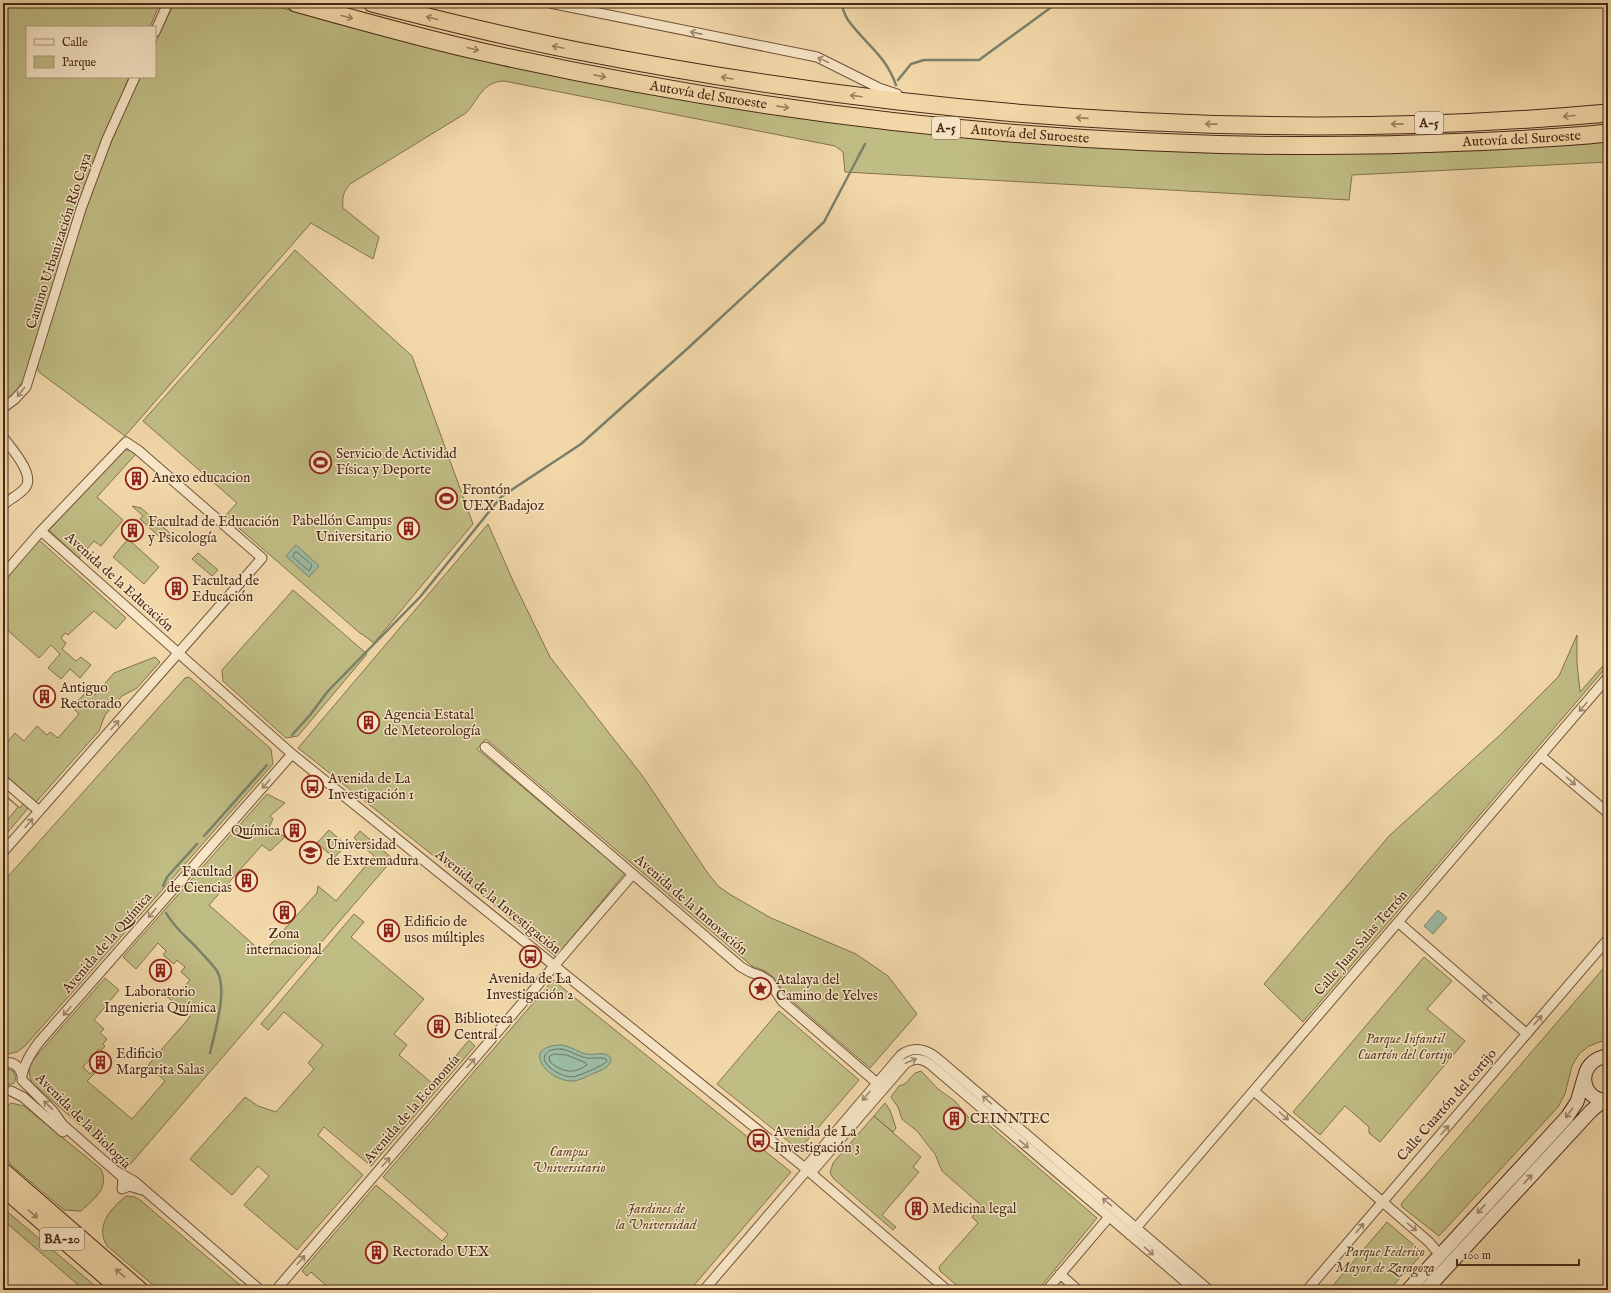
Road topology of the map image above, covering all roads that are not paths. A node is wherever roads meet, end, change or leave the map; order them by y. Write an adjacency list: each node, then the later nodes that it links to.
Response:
1 (168, 3): 5 (street)
2 (296, 3): 9 (highway, Autovía del Suroeste / A-5, one-way to 9)
3 (372, 3): 7 (highway, Autovía del Suroeste / A-5, one-way to 3)
4 (550, 3): 7 (street, one-way to 4)
5 (156, 30)
6 (135, 78): 10 (street, Camino Urbanización Río Caya, one-way to 10)
7 (936, 105): 8 (highway, Autovía del Suroeste / A-5, one-way to 7)
8 (1608, 112)
9 (1608, 133)
10 (3, 408)
11 (3, 437): 12 (street)
12 (3, 505)
13 (41, 531): 14 (street); 15 (street, Avenida de la Educación); 15 (street)
14 (3, 575)
15 (178, 654): 18 (street, Avenida de la Investigación); 21 (street, one-way to 15)
16 (1608, 677): 19 (street, Calle Juan Salas Terrón, one-way to 19)
17 (485, 747): 24 (street, Avenida de la Innovación)
18 (292, 754): 27 (street, Avenida de la Investigación); 29 (street, Avenida de la Química, one-way to 29)
19 (1541, 756): 22 (street, one-way to 22); 25 (street, Calle Juan Salas Terrón)
20 (3, 780): 21 (street)
21 (39, 812): 23 (street, one-way to 21)
22 (1608, 813)
23 (3, 852)
24 (633, 874): 27 (street, Avenida de la Economía); 34 (street, Avenida de la Innovación)
25 (1398, 922): 28 (street, one-way to 25); 35 (street, Calle Juan Salas Terrón)
26 (1608, 939): 28 (street, Calle Cuartón del cortijo, one-way to 26)
27 (554, 966): 38 (street, Avenida de la Investigación); 52 (street, Avenida de la Economía, one-way to 27)
28 (1527, 1034): 44 (street, Calle Cuartón del cortijo, one-way to 28)
29 (39, 1042): 31 (street, Avenida de la Química); 32 (street, Avenida de la Química)
30 (1608, 1056): 33 (main road)
31 (7, 1063): 32 (street, Avenida de la Biología)
32 (22, 1077): 36 (street); 40 (street, Avenida de la Biología, one-way to 32)
33 (1584, 1078): 37 (main road); 47 (main road, one-way to 47)
34 (877, 1083): 38 (street, one-way to 38); 46 (street, one-way to 34)
35 (1254, 1091): 44 (street, one-way to 44); 46 (street, Calle Juan Salas Terrón)
36 (5, 1092): 41 (street, Avenida de la Biología)
37 (1607, 1101): 61 (main road, one-way to 37)
38 (807, 1170): 45 (street, one-way to 45); 53 (street); 54 (street, Avenida de la Investigación)
39 (3, 1171): 50 (highway, BA-20, one-way to 39)
40 (116, 1171): 41 (street, Avenida de la Biología); 43 (street)
41 (125, 1186): 43 (street)
42 (3, 1188): 49 (highway, BA-20, one-way to 49)
43 (148, 1194): 51 (street)
44 (1382, 1202): 47 (street, one-way to 47); 59 (street, Calle Cuartón del cortijo, one-way to 44)
45 (1109, 1217): 46 (street); 48 (street)
46 (1133, 1231): 57 (street, one-way to 57); 58 (street)
47 (1440, 1255): 60 (main road)
48 (1060, 1274): 55 (street); 56 (street)
49 (121, 1290)
50 (140, 1290)
51 (260, 1290)
52 (276, 1290)
53 (704, 1290)
54 (947, 1290)
55 (1047, 1290)
56 (1078, 1290)
57 (1195, 1290)
58 (1209, 1290)
59 (1307, 1290)
60 (1408, 1290)
61 (1426, 1290)

